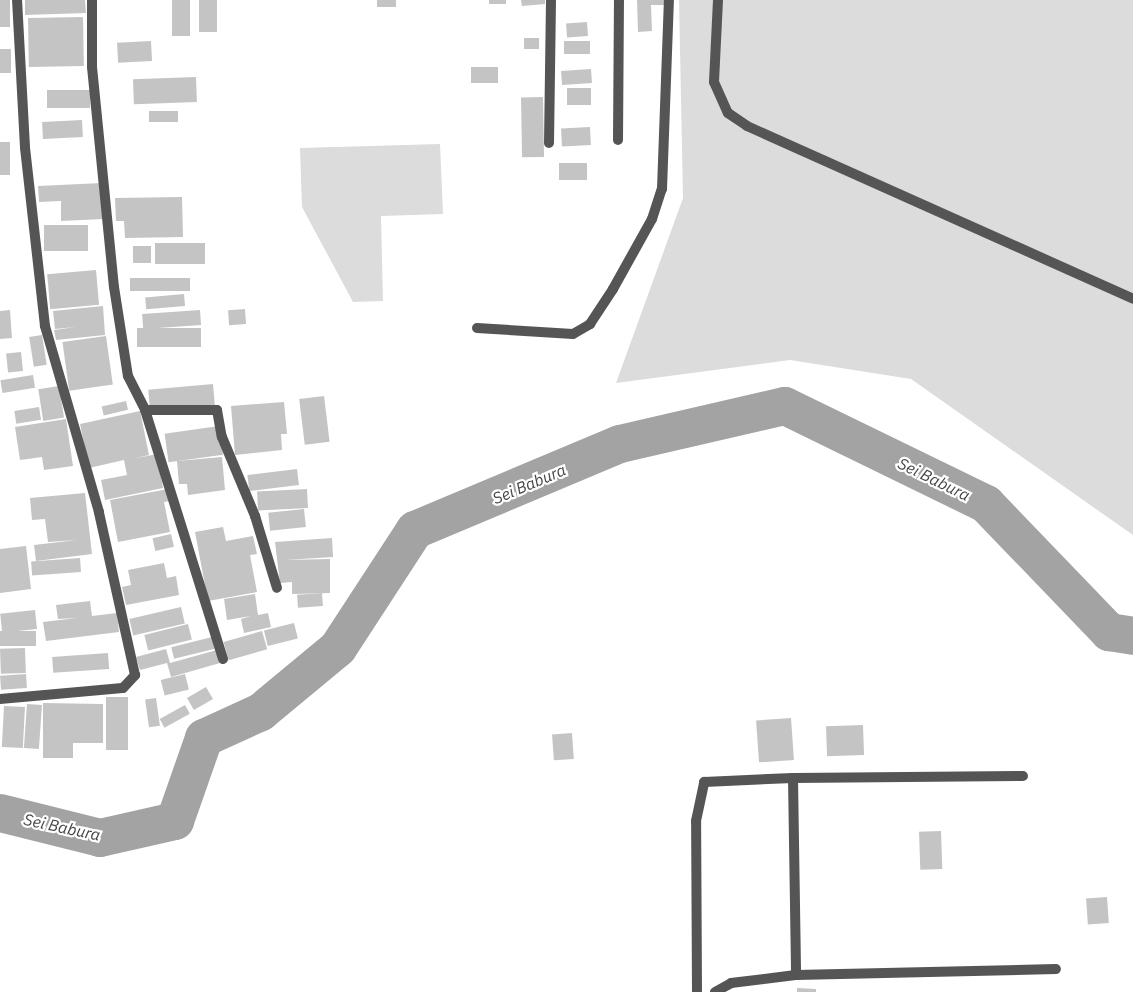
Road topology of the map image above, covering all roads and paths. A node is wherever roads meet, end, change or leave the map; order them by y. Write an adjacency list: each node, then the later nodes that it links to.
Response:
1 (17, 0): 14 (street)
2 (92, 0): 11 (street)
3 (551, 0): 8 (street)
4 (619, 0): 7 (street)
5 (669, 0): 10 (street)
6 (718, 0): 9 (street)
7 (618, 140)
8 (549, 143)
9 (1133, 299)
10 (477, 328)
11 (145, 410): 12 (street); 13 (street)
12 (277, 588)
13 (223, 659)
14 (0, 698)
15 (1023, 776): 16 (street)
16 (793, 778): 18 (street); 19 (street)
17 (1056, 969): 18 (street)
18 (796, 975): 20 (street)
19 (697, 992)
20 (715, 992)

